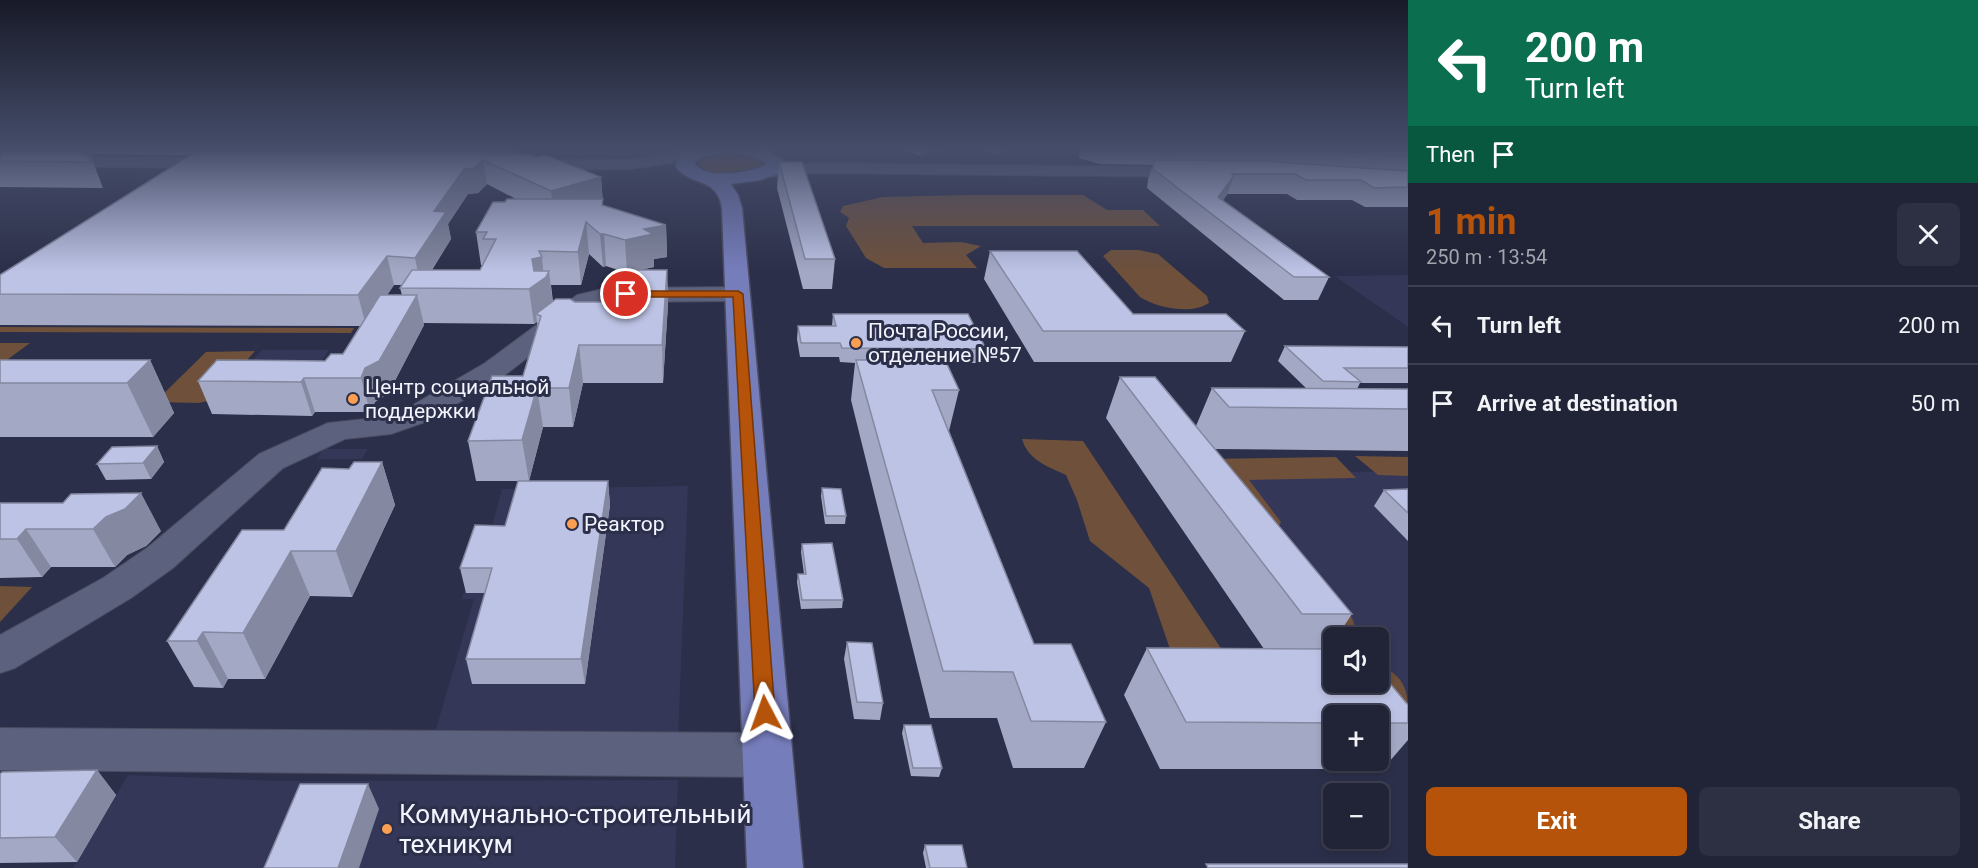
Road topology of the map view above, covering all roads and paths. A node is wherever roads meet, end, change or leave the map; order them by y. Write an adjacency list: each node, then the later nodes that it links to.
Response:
1 (725, 190): 3 (main road)
2 (738, 190): 3 (main road)
3 (731, 200): 4 (main road)
4 (738, 294): 5 (street); 7 (main road)
5 (0, 656)
6 (0, 749): 7 (street)
7 (768, 754): 8 (main road)
8 (775, 868)

